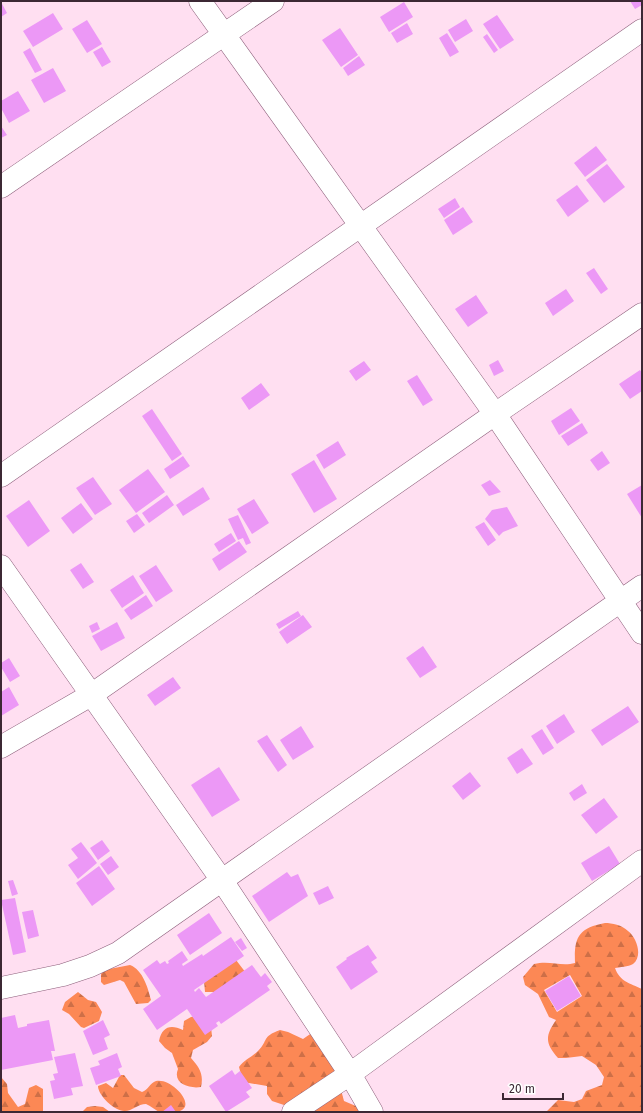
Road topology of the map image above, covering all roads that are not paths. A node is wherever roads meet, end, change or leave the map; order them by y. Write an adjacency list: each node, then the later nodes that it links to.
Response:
1 (200, 1): 4 (street)
2 (273, 1): 4 (street)
3 (642, 30): 6 (street)
4 (224, 34): 5 (street); 6 (street)
5 (1, 187)
6 (360, 225): 8 (street); 9 (street)
7 (642, 314): 8 (street)
8 (495, 414): 12 (street); 14 (street)
9 (1, 476)
10 (1, 566): 14 (street)
11 (642, 586): 12 (street)
12 (620, 601): 13 (street); 17 (street)
13 (642, 633)
14 (91, 695): 15 (street); 17 (street)
15 (1, 747)
16 (642, 861): 19 (street)
17 (221, 879): 18 (street); 19 (street)
18 (1, 988)
19 (350, 1074): 20 (street); 21 (street)
20 (293, 1112)
21 (372, 1112)

